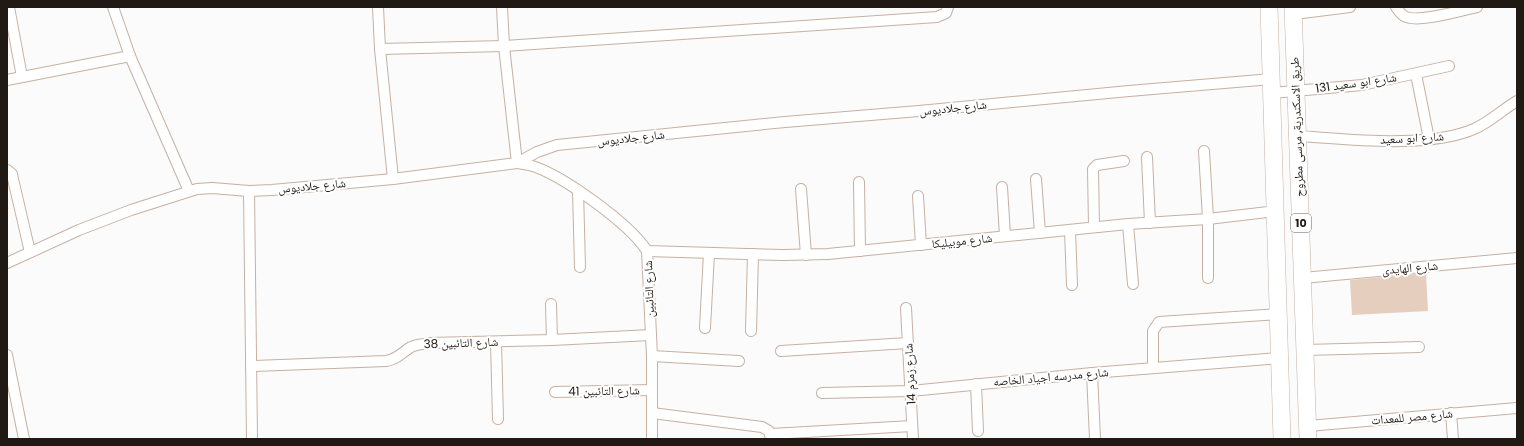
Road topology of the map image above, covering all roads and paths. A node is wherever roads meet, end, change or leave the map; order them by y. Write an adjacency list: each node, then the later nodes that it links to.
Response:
1 (9, 7): 18 (street)
2 (113, 7): 15 (street)
3 (378, 7): 12 (street)
4 (502, 7): 11 (street)
5 (948, 7): 11 (street)
6 (1269, 7): 14 (main road, طريق الاسكندرية, مرسى مطروح / 10)
7 (1350, 7): 10 (street)
8 (1396, 7): 9 (street)
9 (1477, 7)
10 (1293, 11): 13 (main road, طريق الاسكندرية, مرسى مطروح / 10)
11 (504, 46): 12 (street); 28 (street)
12 (380, 49): 30 (street)
13 (1295, 50): 14 (main road); 21 (main road, طريق الاسكندرية, مرسى مطروح / 10)
14 (1271, 51): 20 (main road, طريق الاسكندرية, مرسى مطروح / 10)
15 (130, 56): 18 (street); 36 (street)
16 (1449, 66): 17 (street, شارع ابو سعيد 131)
17 (1416, 74): 21 (street, شارع ابو سعيد 131); 24 (street)
18 (22, 77): 19 (street)
19 (7, 80)
20 (1272, 86): 21 (street, شارع ابو سعيد 131); 28 (street, شارع جلاديوس); 39 (main road, طريق الاسكندرية, مرسى مطروح / 10)
21 (1296, 91): 23 (main road, طريق الاسكندرية, مرسى مطروح / 10)
22 (1517, 101): 24 (street, شارع ابو سعيد)
23 (1298, 136): 24 (street, شارع ابو سعيد); 58 (main road, طريق الاسكندرية, مرسى مطروح / 10)
24 (1429, 139)
25 (1204, 151): 40 (street)
26 (1147, 157): 41 (street)
27 (1124, 161): 43 (street)
28 (517, 163): 30 (street, شارع جلاديوس); 35 (street, شارع التائبين)
29 (7, 170): 50 (street)
30 (393, 179): 37 (street, شارع جلاديوس)
31 (1036, 179): 45 (street)
32 (859, 182): 49 (street)
33 (1002, 187): 46 (street)
34 (801, 189): 53 (street)
35 (578, 190): 48 (street, شارع التائبين); 56 (street)
36 (189, 191): 37 (street, شارع جلاديوس); 50 (street, شارع جلاديوس)
37 (249, 191): 77 (street)
38 (918, 196): 47 (street)
39 (1276, 211): 40 (street, شارع موبيليكا); 63 (main road, طريق الاسكندرية, مرسى مطروح / 10)
40 (1208, 219): 41 (street, شارع موبيليكا); 57 (street)
41 (1150, 222): 42 (street, شارع موبيليكا)
42 (1128, 224): 43 (street, شارع موبيليكا); 59 (street)
43 (1094, 227): 44 (street, شارع موبيليكا)
44 (1070, 230): 45 (street, شارع موبيليكا); 60 (street)
45 (1040, 233): 46 (street, شارع موبيليكا)
46 (1004, 236): 47 (street, شارع موبيليكا)
47 (921, 245): 49 (street, شارع موبيليكا)
48 (647, 251): 51 (street, شارع موبيليكا); 66 (street, شارع التائبين)
49 (860, 251): 53 (street, شارع موبيليكا)
50 (30, 252): 55 (street, شارع جلاديوس)
51 (709, 253): 52 (street, شارع موبيليكا); 64 (street)
52 (753, 254): 53 (street, شارع موبيليكا); 65 (street)
53 (806, 255)
54 (1517, 258): 58 (street, شارع الهايدى)
55 (7, 263)
56 (580, 267)
57 (1208, 278)
58 (1303, 278): 71 (main road, طريق الاسكندرية, مرسى مطروح / 10)
59 (1132, 284)
60 (1072, 285)
61 (551, 304): 67 (street)
62 (906, 308): 69 (street, شارع زمزم 14)
63 (1279, 314): 75 (main road, طريق الاسكندرية, مرسى مطروح / 10); 78 (street)
64 (705, 328)
65 (751, 331)
66 (651, 335): 67 (street, شارع التائبين 38); 74 (street, شارع التائبين)
67 (552, 340): 68 (street, شارع التائبين 38)
68 (496, 342): 77 (street, شارع التائبين 38); 88 (street)
69 (908, 343): 72 (street); 82 (street, شارع زمزم 14)
70 (1419, 347): 71 (street)
71 (1305, 350): 91 (main road, طريق الاسكندرية, مرسى مطروح / 10)
72 (781, 351)
73 (7, 355): 93 (street)
74 (652, 356): 76 (street); 81 (street, شارع التائبين)
75 (1280, 358): 78 (street, شارع مدرسه اجياد الخاصه); 98 (main road, طريق الاسكندرية, مرسى مطروح / 10)
76 (739, 361)
77 (251, 366): 94 (street)
78 (1153, 368): 79 (street, شارع مدرسه اجياد الخاصه)
79 (1092, 373): 80 (street, شارع مدرسه اجياد الخاصه); 97 (street)
80 (976, 384): 82 (street, شارع مدرسه اجياد الخاصه); 90 (street)
81 (652, 390): 83 (street, شارع التائبين 41); 86 (street, شارع التائبين)
82 (911, 391): 84 (street, شارع مدرسه اجياد الخاصه); 89 (street, شارع زمزم 14)
83 (555, 392)
84 (822, 393)
85 (1517, 408): 87 (street, شارع مصر للمعدات)
86 (652, 413): 92 (street); 95 (street, شارع التائبين)
87 (1451, 413): 91 (street, شارع مصر للمعدات); 99 (street)
88 (498, 419)
89 (912, 426): 92 (street); 96 (street, شارع زمزم 14)
90 (978, 430)
91 (1308, 433)
92 (771, 436)
93 (24, 439)
94 (252, 439)
95 (652, 439)
96 (913, 439)
97 (1095, 439)
98 (1282, 439)
99 (1453, 439)

